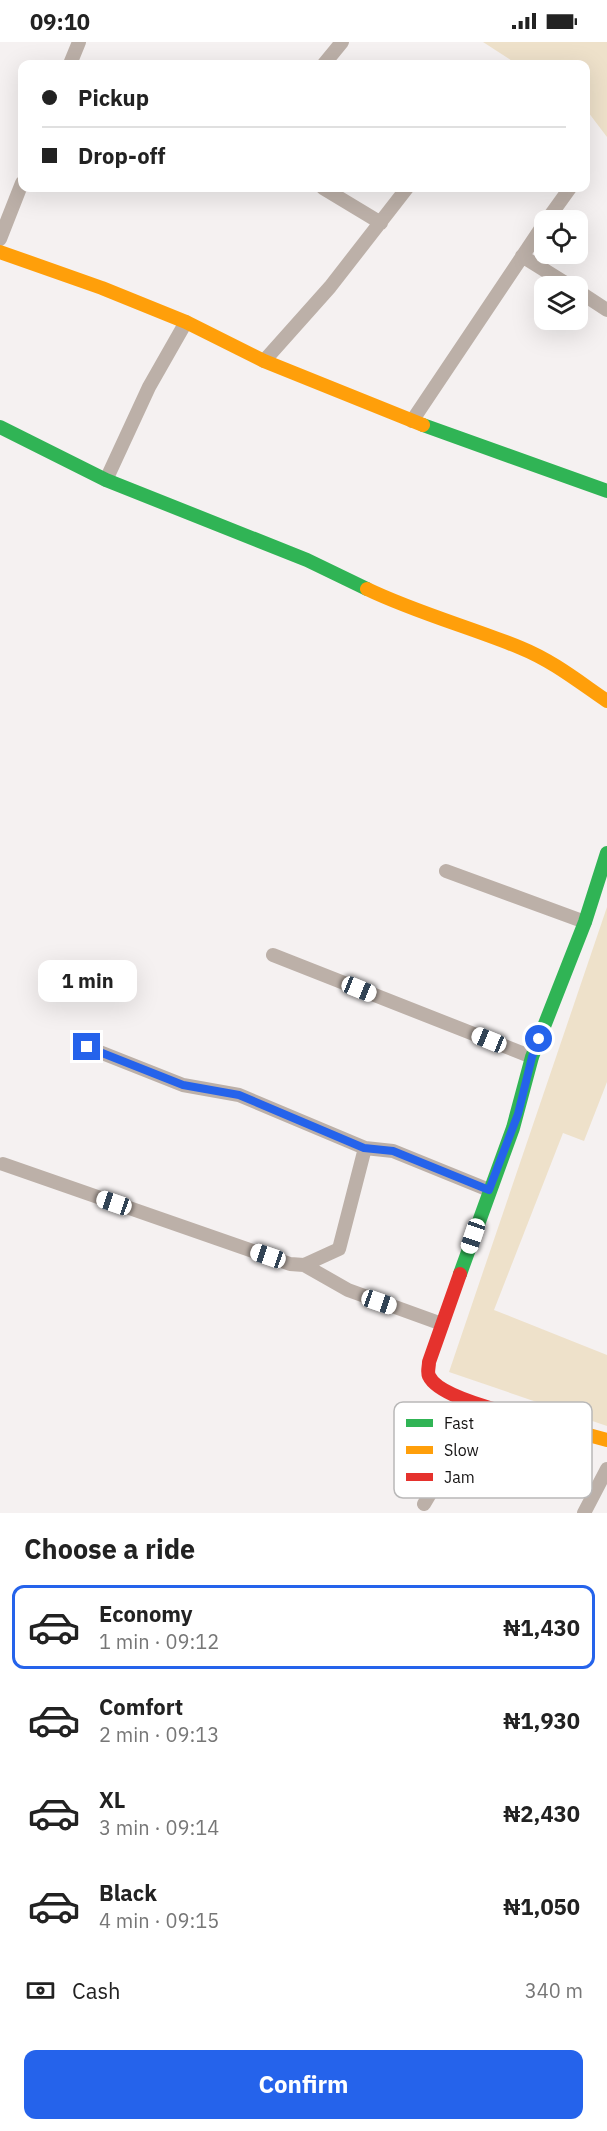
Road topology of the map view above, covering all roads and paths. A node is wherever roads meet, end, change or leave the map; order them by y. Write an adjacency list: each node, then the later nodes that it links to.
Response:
1 (79, 42): 3 (street)
2 (342, 42): 4 (street)
3 (72, 60)
4 (327, 60)
5 (18, 192): 11 (street)
6 (330, 192): 10 (street)
7 (404, 192): 10 (street)
8 (567, 192): 9 (street)
9 (554, 210)
10 (381, 223): 19 (street)
11 (0, 239)
12 (534, 239): 14 (street)
13 (0, 252): 18 (street)
14 (522, 256): 15 (street); 20 (street)
15 (554, 276)
16 (588, 298): 17 (street)
17 (607, 310)
18 (186, 322): 19 (street); 22 (street)
19 (264, 361): 20 (street)
20 (412, 421): 23 (street)
21 (0, 427): 22 (street)
22 (106, 480): 24 (street)
23 (607, 491)
24 (607, 701)
25 (607, 853): 27 (street)
26 (446, 871): 27 (street)
27 (585, 922): 30 (street)
28 (273, 955): 30 (street)
29 (87, 1047): 31 (street)
30 (532, 1057): 33 (street)
31 (364, 1148): 33 (street); 34 (street)
32 (3, 1164): 34 (street)
33 (489, 1190): 35 (street)
34 (304, 1265): 35 (street)
35 (442, 1324): 36 (street)
36 (474, 1402)
37 (592, 1436): 38 (street)
38 (607, 1440)
39 (607, 1469): 42 (street)
40 (428, 1498): 43 (street)
41 (592, 1498): 44 (street)
42 (592, 1498)
43 (424, 1504)
44 (584, 1513)

